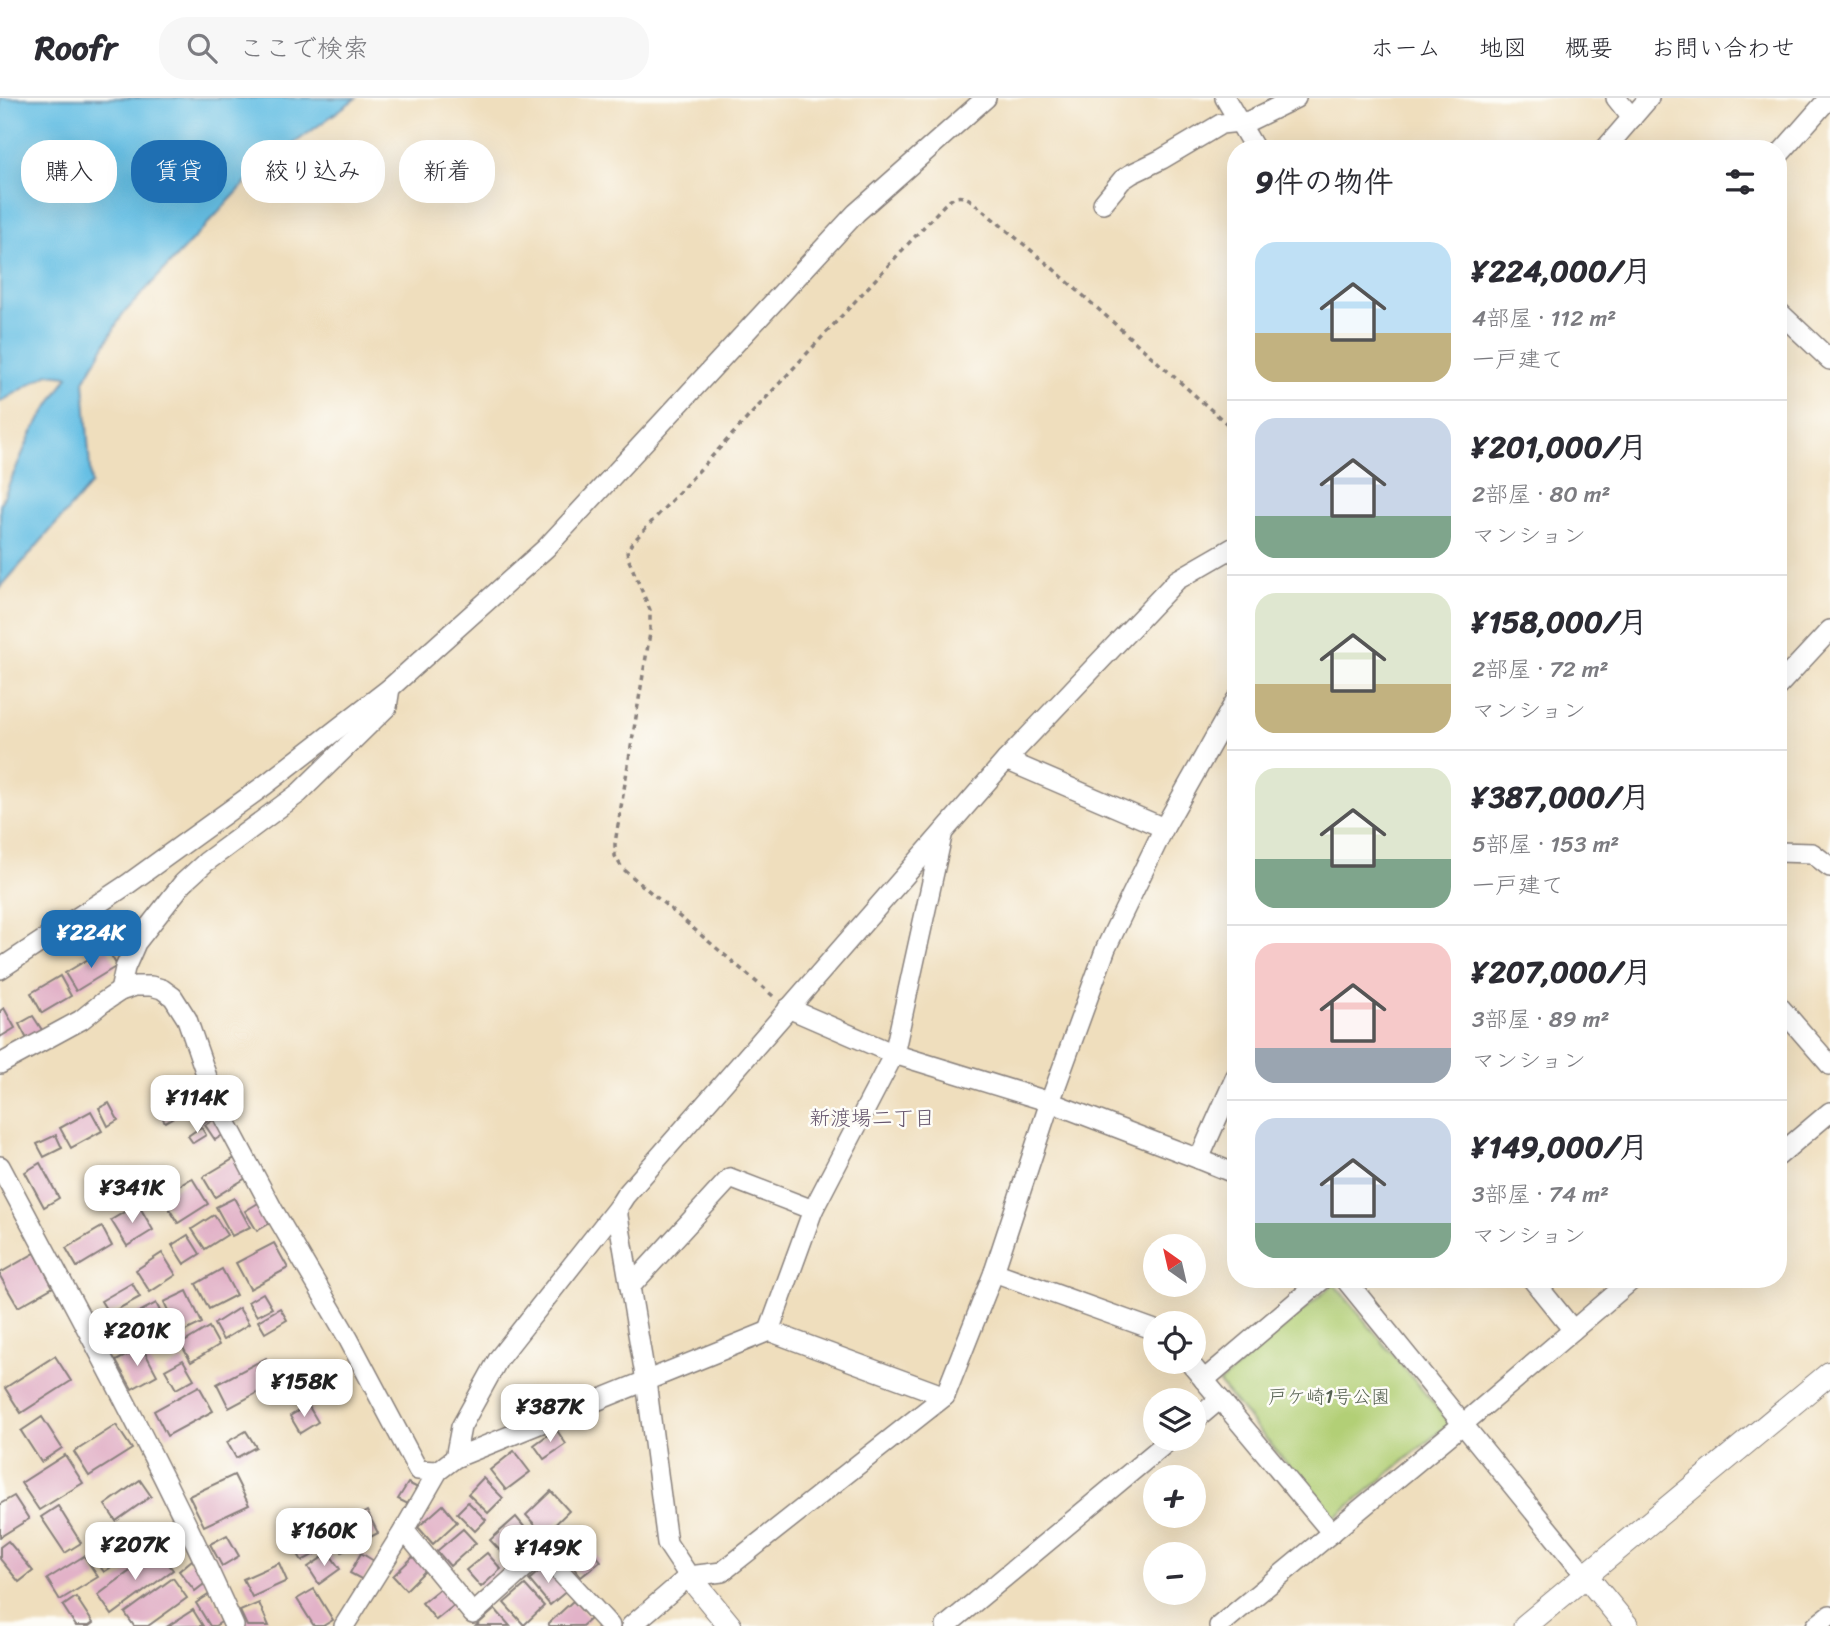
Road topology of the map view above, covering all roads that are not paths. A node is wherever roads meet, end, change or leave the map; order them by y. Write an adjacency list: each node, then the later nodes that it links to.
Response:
1 (986, 98): 18 (street)
2 (1225, 98): 8 (street)
3 (1296, 98): 8 (street)
4 (1616, 98): 7 (street)
5 (1649, 98): 7 (street)
6 (1829, 98): 11 (street)
7 (1632, 118): 10 (street)
8 (1238, 123): 9 (street); 12 (street)
9 (1249, 140)
10 (1615, 140)
11 (1787, 146)
12 (1103, 203)
13 (1787, 319): 14 (street)
14 (1830, 360)
15 (1227, 551): 20 (street)
16 (1830, 630): 17 (street)
17 (1787, 676)
18 (390, 688): 25 (street); 26 (street)
19 (1227, 716): 21 (street)
20 (1006, 760): 21 (street); 22 (street)
21 (1164, 828): 33 (street)
22 (942, 832): 27 (street); 29 (street)
23 (1787, 852): 24 (street)
24 (1830, 867)
25 (0, 969)
26 (120, 990): 30 (street); 60 (street)
27 (788, 1008): 29 (street); 39 (street)
28 (1787, 1015): 31 (street)
29 (894, 1054): 33 (street); 40 (street)
30 (0, 1064)
31 (1830, 1065)
32 (1227, 1096): 36 (street)
33 (1050, 1102): 36 (street); 41 (street)
34 (1830, 1112): 35 (street)
35 (1787, 1148)
36 (1199, 1159): 38 (street)
37 (0, 1166): 66 (street)
38 (1227, 1170)
39 (618, 1207): 42 (street); 59 (street)
40 (813, 1210): 42 (street); 49 (street)
41 (994, 1272): 47 (street); 54 (street)
42 (630, 1287): 53 (street)
43 (1312, 1288): 52 (street)
44 (1352, 1288): 57 (street)
45 (1539, 1288): 48 (street)
46 (1622, 1288): 48 (street)
47 (1143, 1326)
48 (1573, 1330): 57 (street)
49 (769, 1331): 53 (street); 54 (street)
50 (1830, 1373): 64 (street)
51 (1199, 1374): 52 (street)
52 (1204, 1380): 55 (street)
53 (646, 1381): 59 (street); 63 (street)
54 (945, 1395): 63 (street)
55 (1220, 1399): 56 (street); 62 (street)
56 (1206, 1411)
57 (1463, 1423): 62 (street); 64 (street)
58 (1156, 1451): 71 (street)
59 (455, 1458): 60 (street)
60 (438, 1471): 61 (street)
61 (404, 1530): 67 (street); 68 (street)
62 (1332, 1533): 72 (street)
63 (689, 1576): 69 (street); 70 (street)
64 (1586, 1576): 73 (street); 74 (street)
65 (1830, 1615): 75 (street)
66 (234, 1626)
67 (344, 1626)
68 (610, 1626)
69 (631, 1626)
70 (730, 1626)
71 (946, 1626)
72 (1219, 1626)
73 (1525, 1626)
74 (1627, 1626)
75 (1816, 1626)

